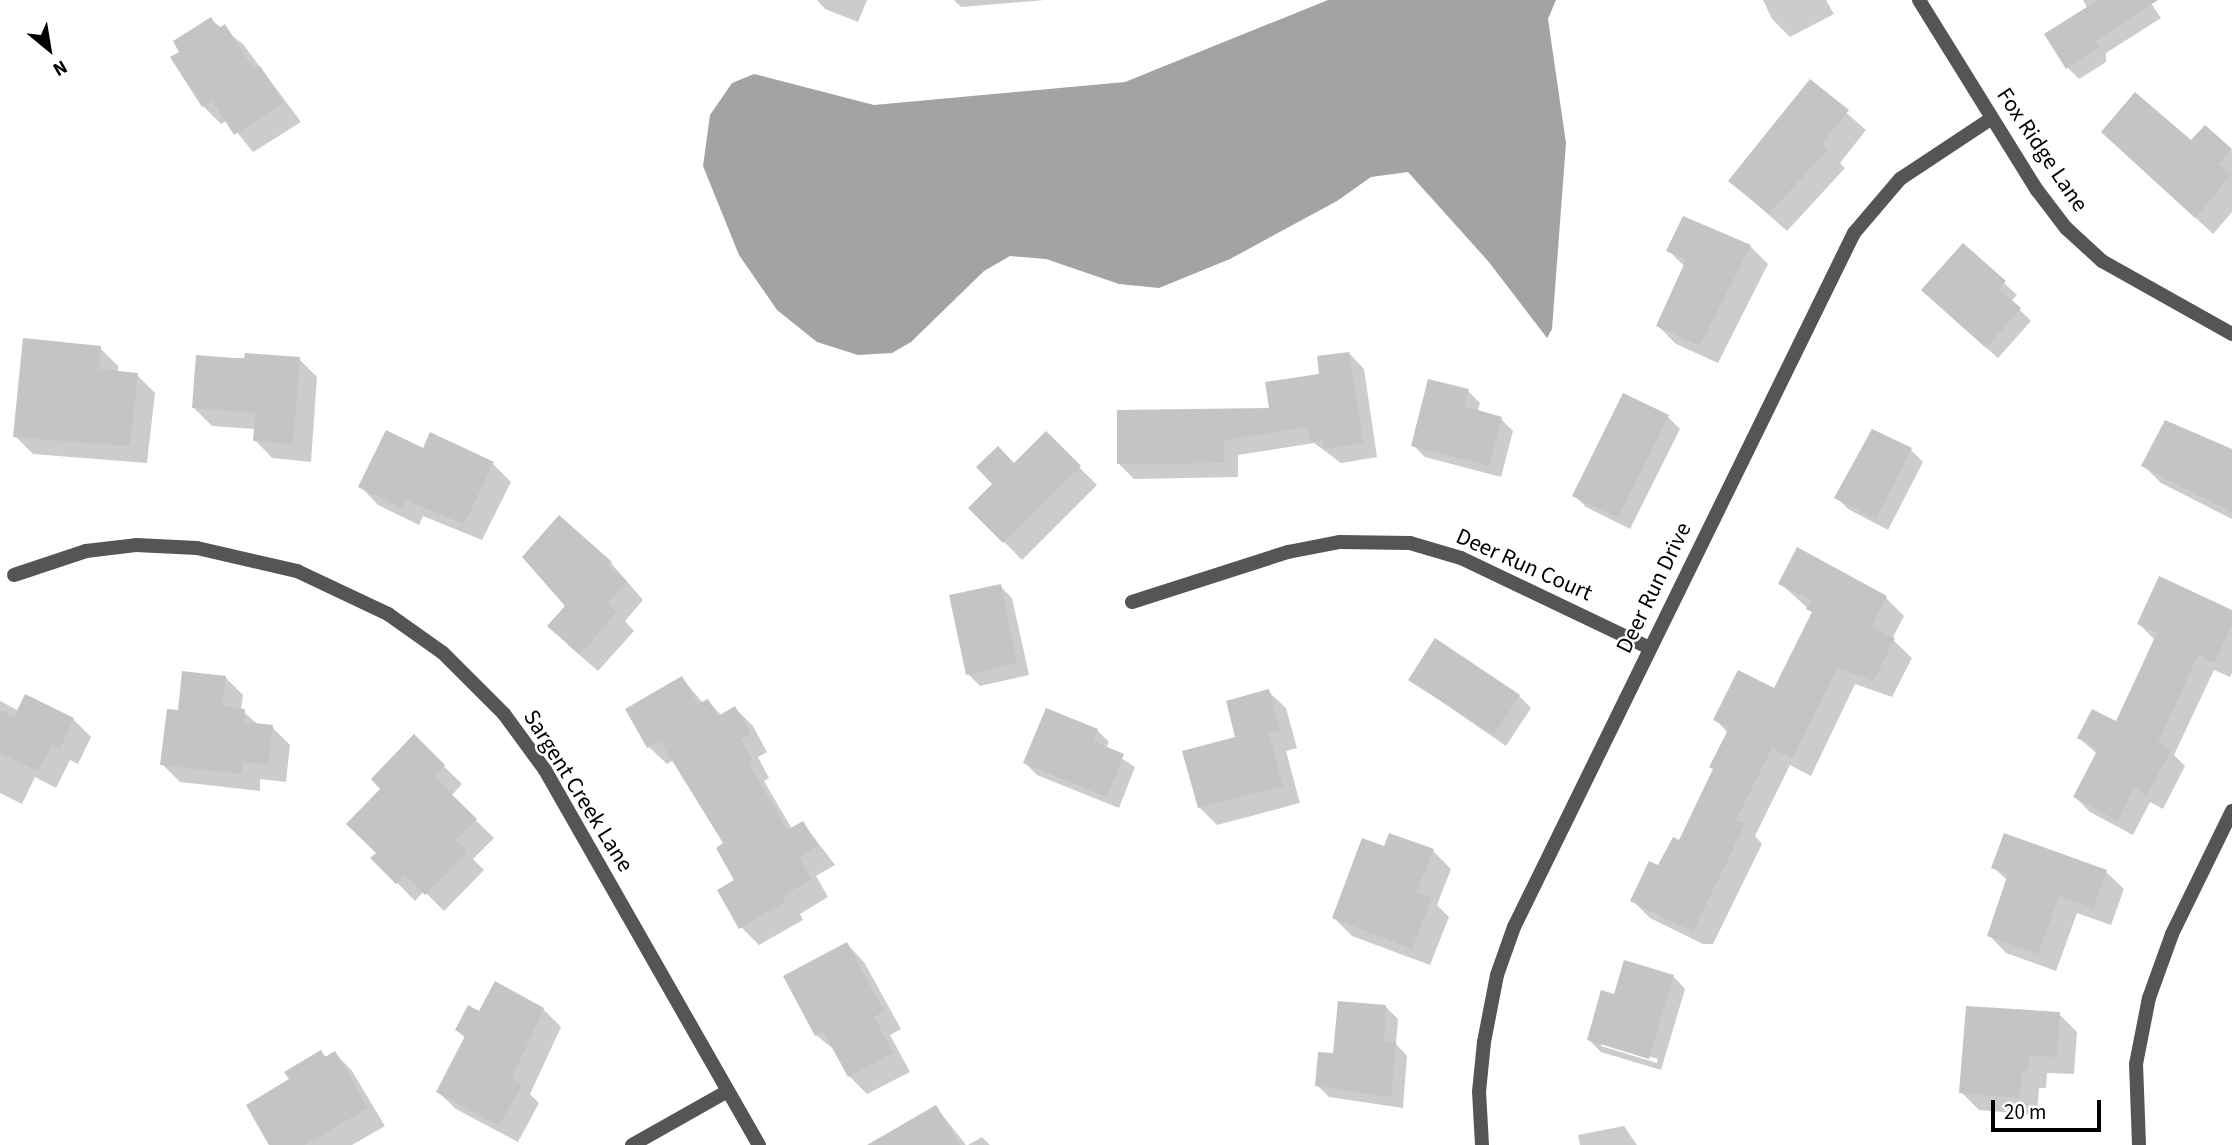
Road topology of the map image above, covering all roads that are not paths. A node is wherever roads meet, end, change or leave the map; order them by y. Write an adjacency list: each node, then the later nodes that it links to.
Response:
1 (1919, 0): 2 (street, Fox Ridge Lane)
2 (1992, 118): 3 (street, Fox Ridge Lane); 6 (street, Deer Run Drive)
3 (2232, 334)
4 (14, 575): 8 (street, Sargent Creek Lane)
5 (1132, 602): 6 (street, Deer Run Court)
6 (1650, 648): 11 (street, Deer Run Drive)
7 (2232, 811): 12 (street)
8 (728, 1091): 9 (street); 10 (street, Sargent Creek Lane)
9 (632, 1145)
10 (759, 1145)
11 (1482, 1145)
12 (2139, 1145)

